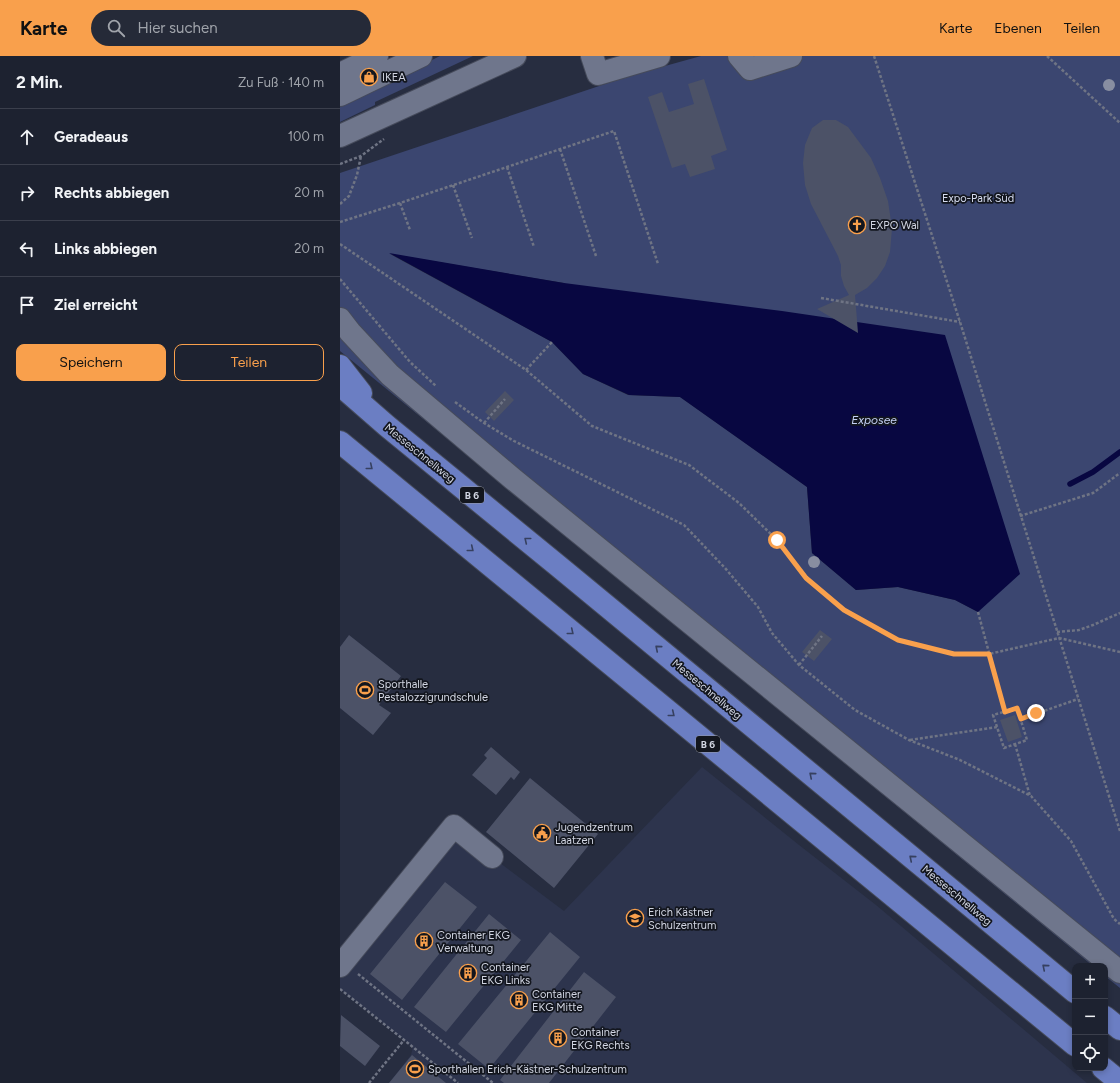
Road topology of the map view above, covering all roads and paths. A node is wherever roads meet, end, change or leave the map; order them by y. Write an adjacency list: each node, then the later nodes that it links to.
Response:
1 (377, 56): 10 (street)
2 (421, 56): 11 (street)
3 (515, 56): 13 (street)
4 (592, 56): 5 (street)
5 (659, 56)
6 (739, 56): 7 (street)
7 (791, 56)
8 (874, 56): 30 (path)
9 (1047, 56): 12 (path)
10 (340, 74)
11 (340, 95)
12 (1120, 123)
13 (340, 136)
14 (560, 149): 16 (path); 25 (path); 26 (path)
15 (340, 164): 19 (path)
16 (507, 167): 17 (path); 24 (path)
17 (453, 185): 18 (path); 22 (path)
18 (400, 203): 20 (path); 21 (path)
19 (340, 204)
20 (340, 222)
21 (410, 230)
22 (472, 238)
23 (340, 244): 33 (path)
24 (534, 247)
25 (596, 256)
26 (658, 264)
27 (340, 279): 35 (path)
28 (821, 298): 30 (path)
29 (340, 320): 62 (street)
30 (960, 322): 42 (path)
31 (552, 342): 33 (path)
32 (340, 366): 39 (highway)
33 (526, 370): 49 (path)
34 (340, 384): 39 (highway, Messeschnellweg / B 6)
35 (438, 387)
36 (505, 399): 38 (path)
37 (454, 402): 38 (path)
38 (484, 423): 50 (path)
39 (387, 426): 64 (highway, Messeschnellweg / B 6, one-way to 39)
40 (340, 442): 68 (highway, B 6, one-way to 68)
41 (1120, 473): 42 (path)
42 (1020, 516): 45 (path)
43 (978, 612): 49 (path)
44 (1120, 613): 45 (path)
45 (1057, 632): 47 (path)
46 (822, 636): 50 (path)
47 (1059, 638): 48 (path); 49 (path); 51 (path)
48 (1120, 652)
49 (989, 654): 52 (path)
50 (799, 665): 55 (path)
51 (1078, 699): 53 (path); 58 (path)
52 (1005, 712): 53 (path); 54 (path)
53 (1021, 719): 56 (path)
54 (997, 727): 55 (path); 56 (path)
55 (909, 740): 57 (path)
56 (1015, 744): 57 (path)
57 (1031, 796): 60 (path)
58 (1120, 831)
59 (492, 857): 61 (street)
60 (1120, 924)
61 (342, 964): 73 (path)
62 (1120, 972)
63 (340, 989): 67 (path)
64 (1072, 990)
65 (1108, 1019): 66 (highway)
66 (1120, 1029)
67 (404, 1040): 71 (path); 72 (path)
68 (1072, 1043)
69 (1107, 1071): 70 (highway)
70 (1120, 1082)
71 (369, 1083)
72 (458, 1083)
73 (493, 1083)

